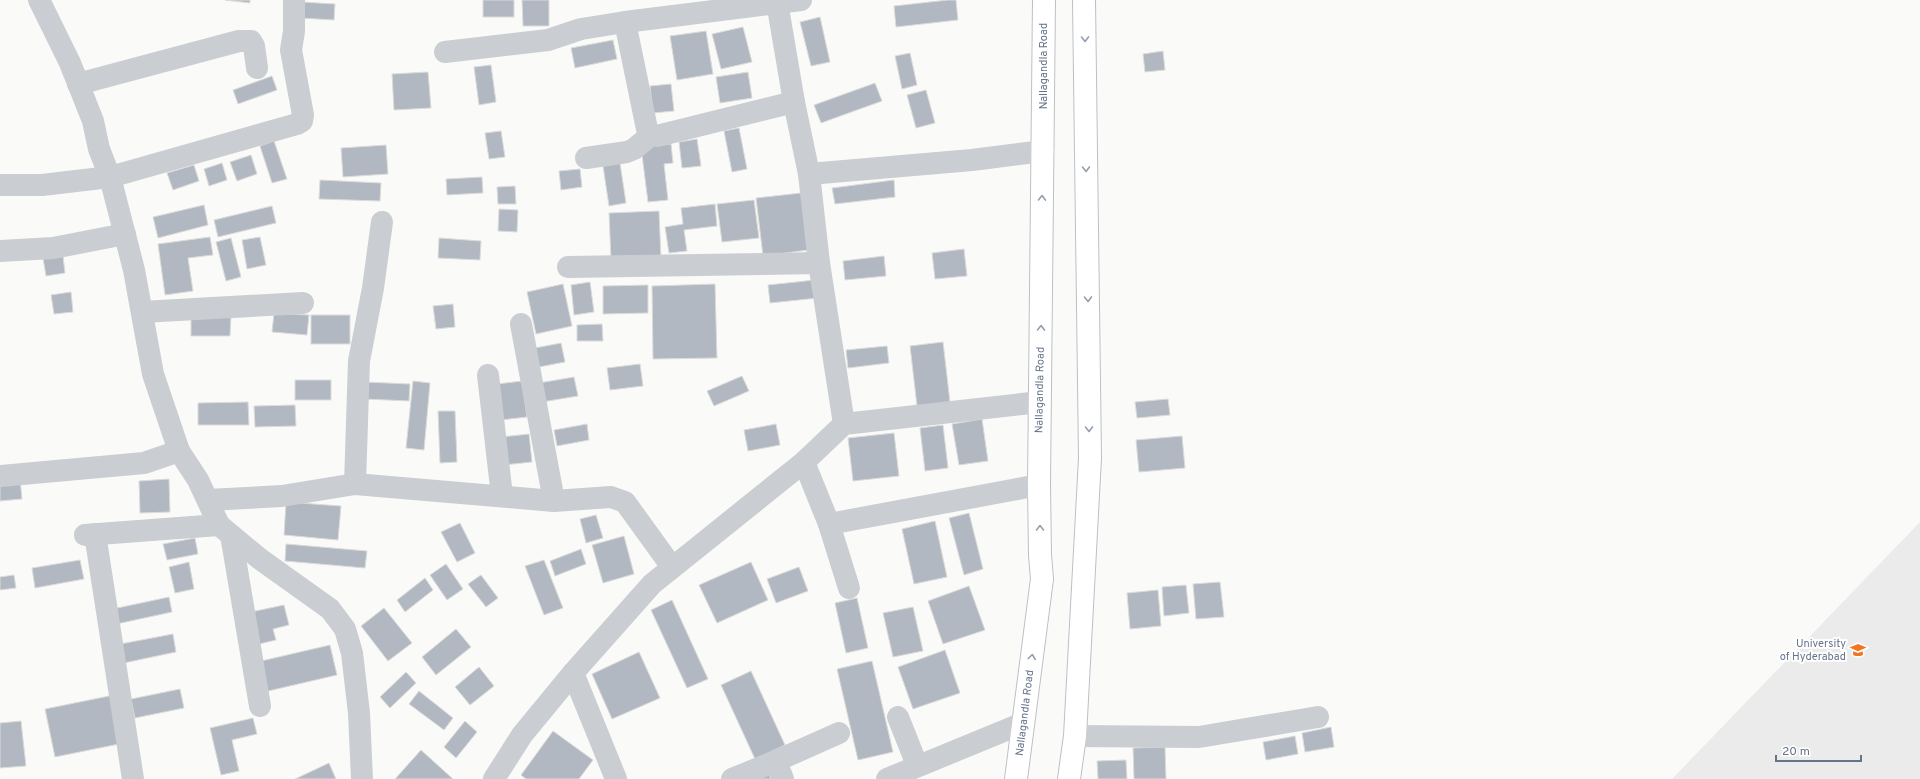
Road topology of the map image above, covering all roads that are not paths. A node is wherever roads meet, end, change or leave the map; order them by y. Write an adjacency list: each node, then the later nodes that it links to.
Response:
1 (39, 0): 10 (street)
2 (294, 0): 16 (street)
3 (801, 0): 6 (street)
4 (1044, 0): 13 (main road, Nallagandla Road)
5 (1084, 0): 47 (main road, one-way to 47)
6 (777, 2): 7 (street); 11 (street)
7 (625, 22): 8 (street); 12 (street)
8 (445, 52)
9 (258, 68): 10 (street)
10 (78, 84): 16 (street)
11 (794, 102): 12 (street); 15 (street)
12 (651, 135): 14 (street)
13 (1043, 151): 15 (street); 27 (main road, Nallagandla Road, one-way to 13)
14 (586, 158)
15 (809, 174): 21 (street)
16 (110, 177): 17 (street); 19 (street)
17 (0, 186)
18 (382, 222): 32 (street)
19 (125, 234): 20 (street); 24 (street)
20 (0, 251)
21 (819, 263): 22 (street); 28 (street)
22 (568, 267)
23 (303, 303): 24 (street)
24 (142, 312): 29 (street)
25 (521, 324): 36 (street)
26 (488, 374): 34 (street)
27 (1040, 402): 28 (street); 33 (main road, Nallagandla Road)
28 (844, 424): 30 (street)
29 (179, 452): 31 (street); 35 (street)
30 (804, 462): 37 (street); 39 (street)
31 (0, 476)
32 (355, 484): 34 (street); 35 (street)
33 (1039, 485): 37 (street); 45 (main road, Nallagandla Road, one-way to 33)
34 (502, 496): 36 (street)
35 (208, 500): 38 (street)
36 (554, 501): 39 (street)
37 (829, 524): 40 (street)
38 (225, 530): 42 (street); 50 (street); 51 (street)
39 (672, 567): 41 (street)
40 (849, 588)
41 (573, 672): 52 (street); 53 (street)
42 (260, 706)
43 (898, 717): 48 (street)
44 (1318, 717): 47 (street)
45 (1023, 723): 48 (street); 56 (main road, Nallagandla Road)
46 (839, 733): 49 (street)
47 (1075, 736): 57 (main road)
48 (917, 765): 55 (street)
49 (779, 770): 54 (street)
50 (133, 779)
51 (362, 779)
52 (494, 779)
53 (616, 779)
54 (732, 779)
55 (887, 779)
56 (1016, 779)
57 (1069, 779)

